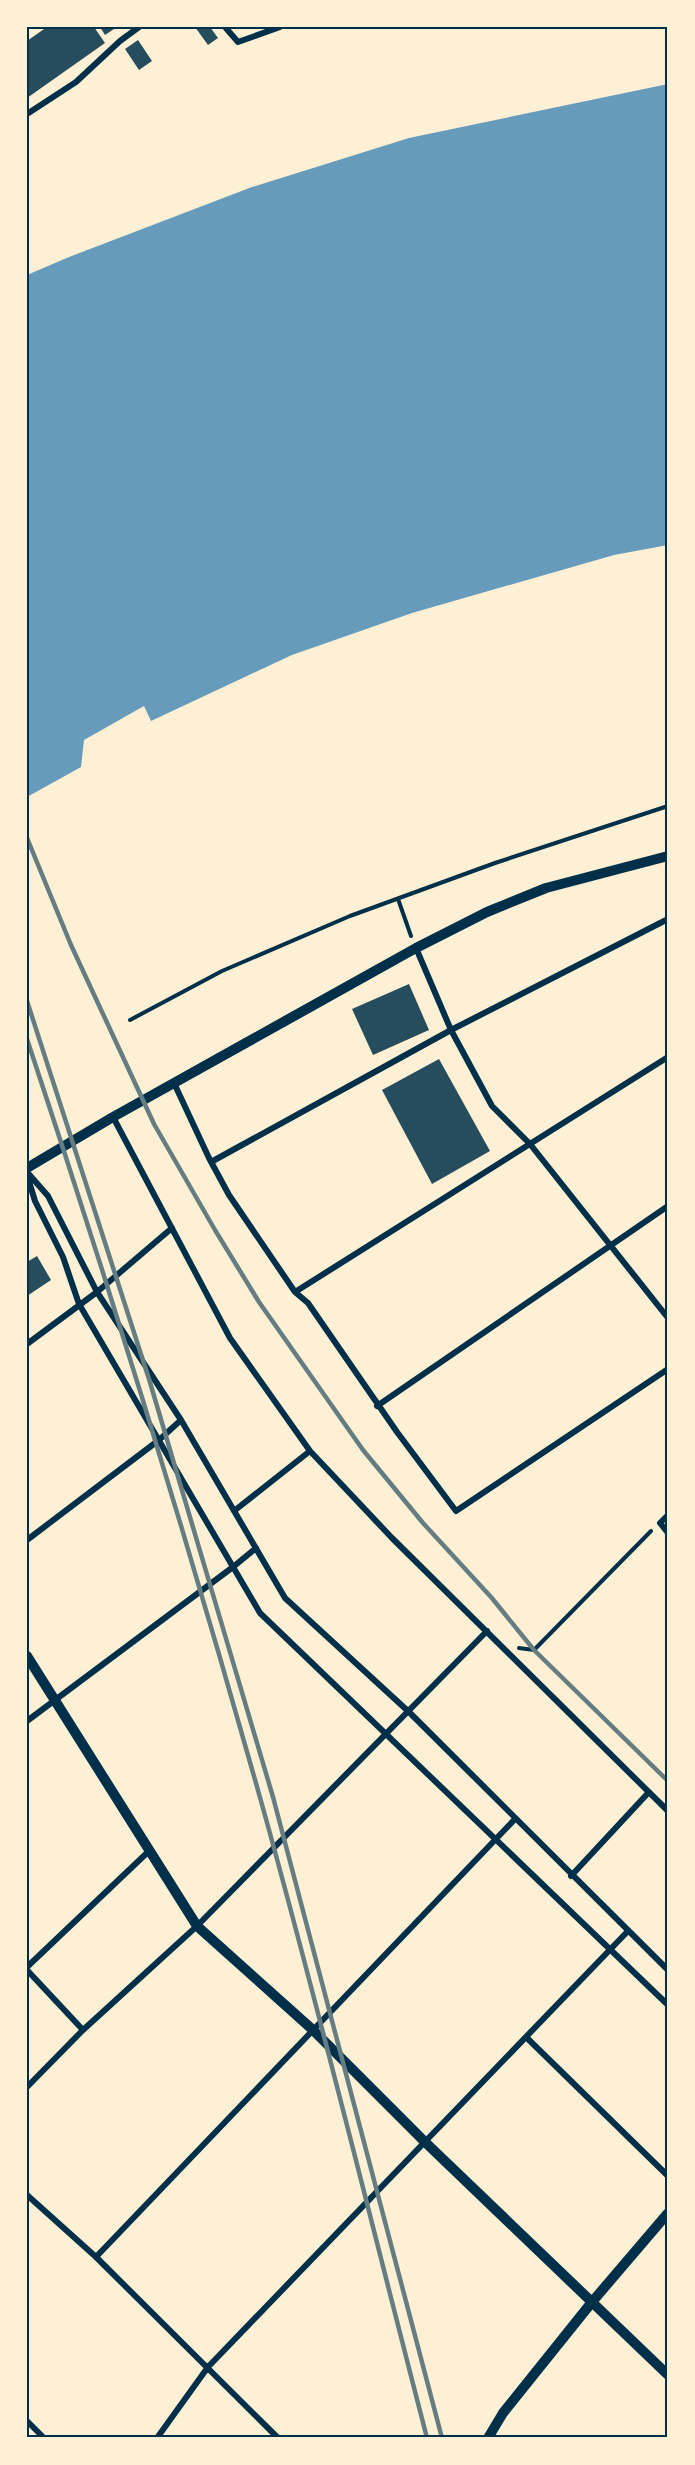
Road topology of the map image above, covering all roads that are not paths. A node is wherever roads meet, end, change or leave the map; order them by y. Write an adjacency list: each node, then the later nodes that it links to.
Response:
1 (139, 27): 4 (street)
2 (225, 27): 3 (street)
3 (280, 27)
4 (27, 114)
5 (668, 856): 7 (street)
6 (668, 919): 8 (street)
7 (416, 948): 8 (street); 10 (street)
8 (451, 1030): 12 (street); 13 (street)
9 (668, 1058): 12 (street)
10 (174, 1083): 11 (street); 13 (street)
11 (112, 1117): 14 (street); 16 (street)
12 (530, 1144): 17 (street); 19 (street)
13 (211, 1162): 19 (street)
14 (27, 1172): 18 (street); 20 (street)
15 (668, 1206): 17 (street)
16 (172, 1228): 18 (street); 27 (street)
17 (610, 1246): 21 (street); 24 (street)
18 (97, 1292): 20 (street); 25 (street)
19 (295, 1292): 24 (street)
20 (79, 1304): 22 (street); 26 (street)
21 (668, 1318)
22 (27, 1344)
23 (668, 1369): 24 (street)
24 (378, 1406)
25 (181, 1420): 26 (street); 28 (street)
26 (159, 1440): 31 (street); 33 (street)
27 (310, 1451): 28 (street); 34 (street)
28 (234, 1511): 32 (street)
29 (668, 1515): 30 (street)
30 (668, 1533)
31 (27, 1540)
32 (256, 1548): 33 (street); 37 (street)
33 (233, 1567): 36 (street); 39 (street)
34 (487, 1631): 37 (street); 40 (street)
35 (27, 1656): 36 (street)
36 (54, 1700): 38 (street); 44 (street)
37 (409, 1712): 39 (street); 42 (street)
38 (27, 1721)
39 (386, 1736): 43 (street); 46 (street)
40 (649, 1792): 41 (street); 45 (street)
41 (668, 1811)
42 (515, 1819): 43 (street); 45 (street)
43 (496, 1840): 48 (street); 53 (street)
44 (149, 1851): 46 (street); 49 (street)
45 (571, 1876): 47 (street)
46 (197, 1926): 52 (street); 53 (street)
47 (628, 1930): 48 (street); 50 (street)
48 (608, 1950): 51 (street); 54 (street)
49 (27, 1969): 52 (street)
50 (668, 1970)
51 (668, 2005)
52 (83, 2030): 55 (street)
53 (313, 2030): 56 (street); 60 (street)
54 (526, 2037): 56 (street); 57 (street)
55 (27, 2087)
56 (425, 2142): 61 (street); 62 (street)
57 (668, 2176)
58 (27, 2195): 60 (street)
59 (668, 2212): 61 (street)
60 (96, 2257): 62 (street)
61 (592, 2302): 63 (street); 68 (street)
62 (208, 2367): 66 (street); 67 (street)
63 (668, 2375)
64 (27, 2421): 65 (street)
65 (44, 2438)
66 (157, 2438)
67 (278, 2438)
68 (489, 2438)

